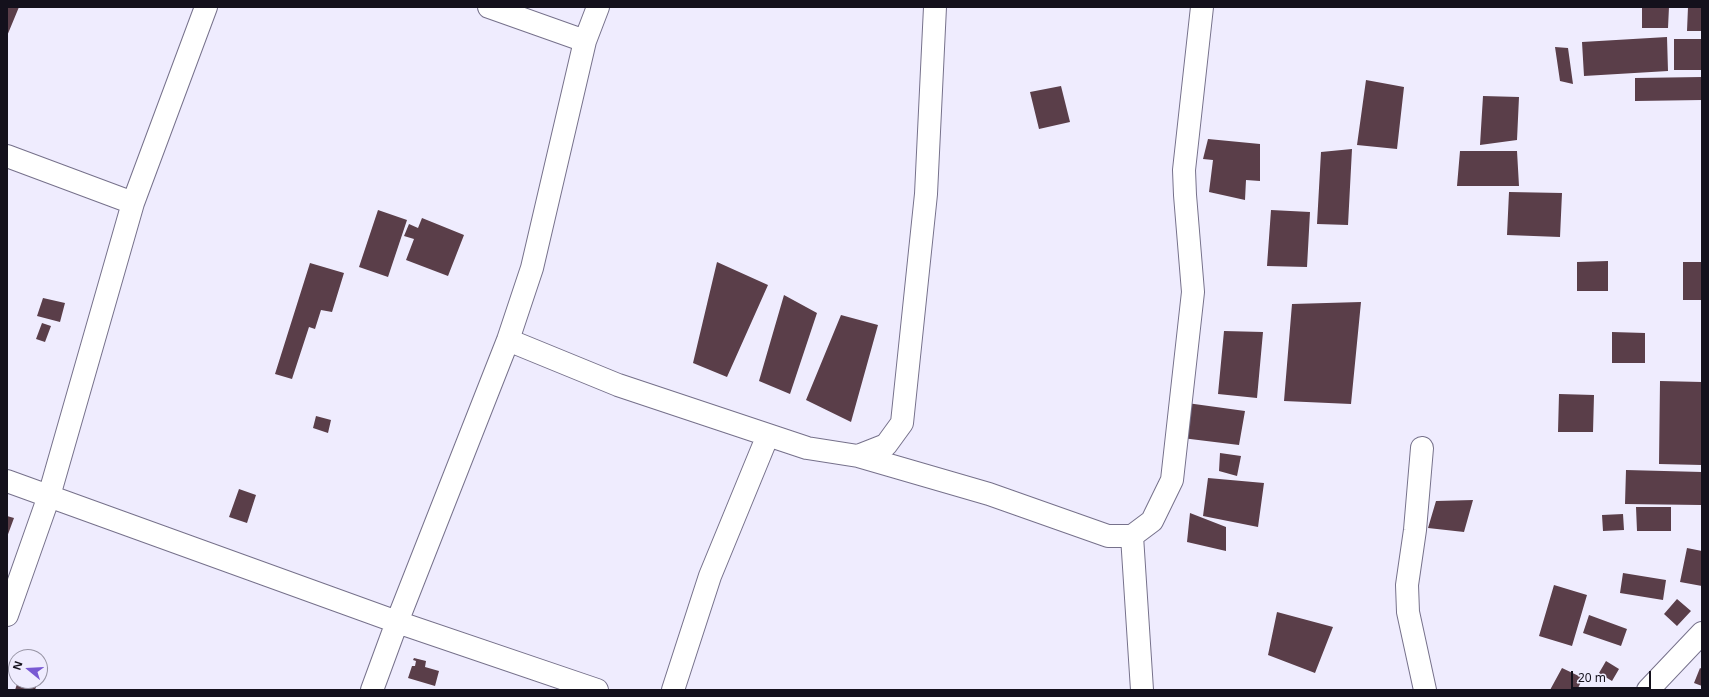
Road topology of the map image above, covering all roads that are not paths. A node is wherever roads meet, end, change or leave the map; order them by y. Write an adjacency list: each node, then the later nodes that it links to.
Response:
1 (206, 7): 8 (street)
2 (489, 7): 6 (street)
3 (598, 7): 6 (street)
4 (935, 7): 12 (street)
5 (1202, 7): 15 (street)
6 (585, 41): 9 (street)
7 (7, 156): 8 (street)
8 (133, 203): 14 (street)
9 (508, 340): 10 (street); 17 (street)
10 (768, 435): 12 (street); 21 (street)
11 (1422, 448): 23 (street)
12 (858, 456): 15 (street)
13 (7, 482): 14 (street)
14 (50, 496): 16 (street); 17 (street)
15 (1132, 536): 22 (street)
16 (7, 615)
17 (397, 622): 19 (street); 20 (street)
18 (1702, 633): 24 (street)
19 (372, 690)
20 (597, 690)
21 (673, 690)
22 (1142, 690)
23 (1425, 690)
24 (1648, 690)

